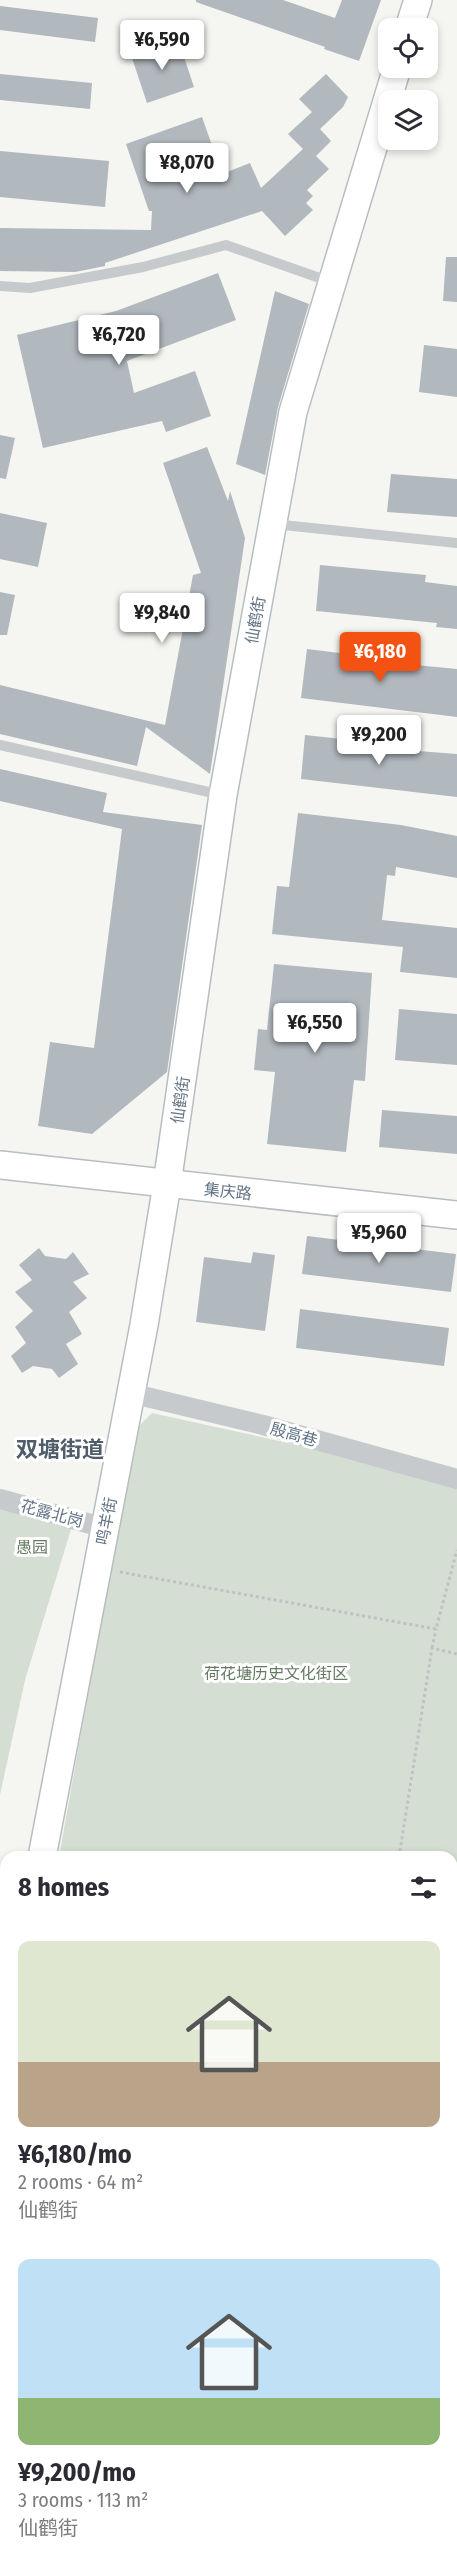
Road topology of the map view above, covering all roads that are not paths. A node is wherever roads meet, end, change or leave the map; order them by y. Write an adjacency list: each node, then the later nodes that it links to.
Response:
1 (417, 0): 2 (street)
2 (412, 18)
3 (394, 78): 4 (street, 仙鹤街)
4 (332, 283): 5 (lane); 6 (street, 仙鹤街)
5 (0, 286)
6 (273, 524): 7 (lane); 9 (street, 仙鹤街)
7 (457, 543)
8 (0, 745): 9 (lane)
9 (223, 795): 11 (street, 仙鹤街)
10 (0, 1164): 11 (street, 集庆路)
11 (167, 1184): 12 (street, 集庆路); 13 (street, 鸣羊街)
12 (457, 1215)
13 (130, 1393): 14 (street, 殷高巷); 16 (street, 鸣羊街)
14 (457, 1479)
15 (0, 1499): 16 (street, 花露北岗)
16 (105, 1528): 17 (street, 鸣羊街)
17 (43, 1851)

